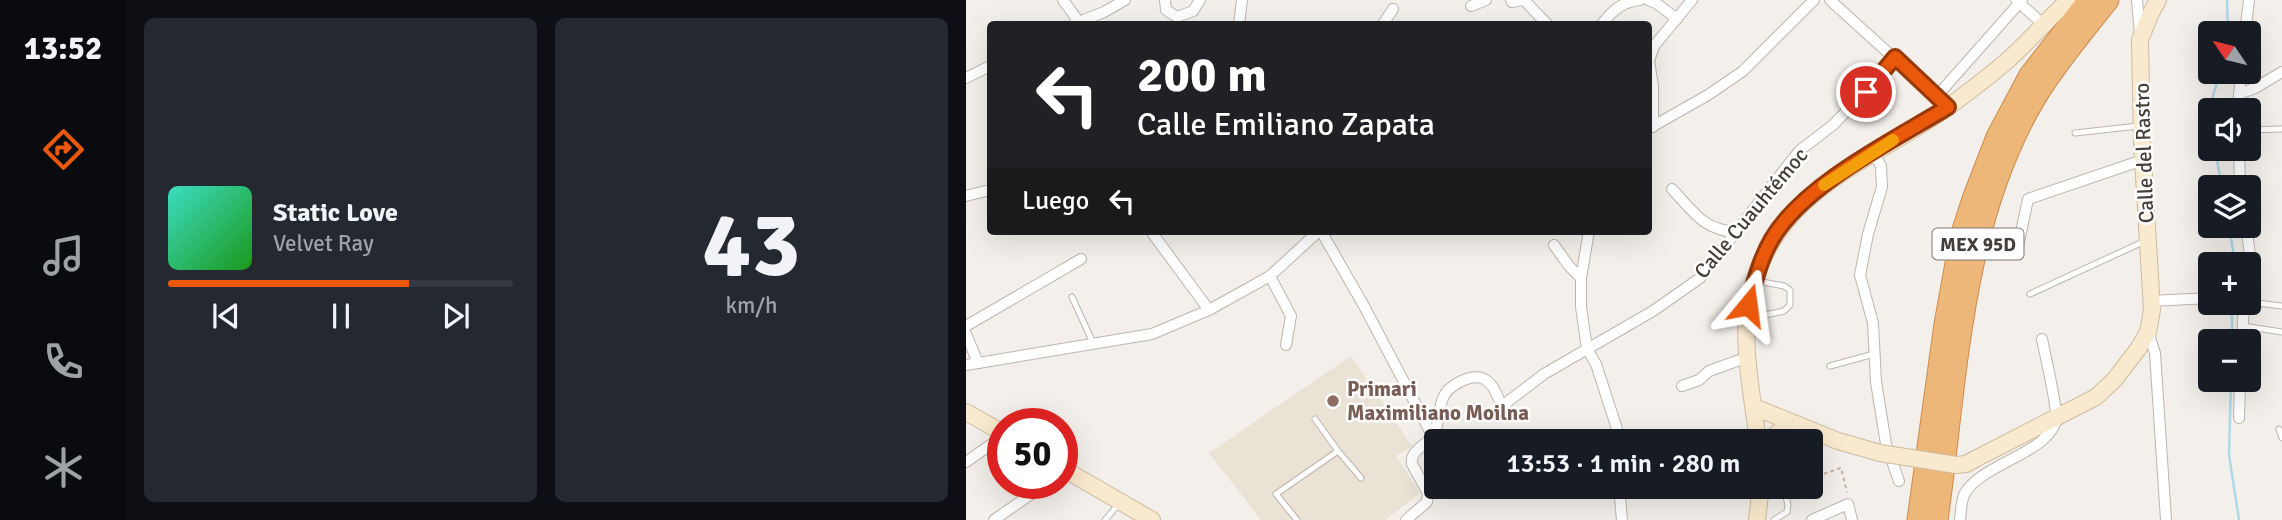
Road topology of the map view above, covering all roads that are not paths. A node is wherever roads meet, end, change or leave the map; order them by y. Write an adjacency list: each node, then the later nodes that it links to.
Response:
1 (1063, 0): 25 (street)
2 (1125, 0): 26 (street)
3 (1165, 0): 4 (street)
4 (1200, 0)
5 (1242, 0): 27 (street)
6 (1486, 0): 22 (street)
7 (1511, 0): 8 (street)
8 (1522, 0): 29 (street)
9 (1539, 0): 29 (street)
10 (1640, 0): 30 (street)
11 (1648, 0): 24 (street)
12 (1692, 0): 24 (street)
13 (1814, 0): 46 (street)
14 (1830, 0): 35 (street)
15 (2069, 0): 32 (main road)
16 (2090, 0): 129 (highway, MEX 95D)
17 (2108, 0): 130 (highway, MEX 95D)
18 (2137, 0): 33 (street)
19 (2158, 0): 33 (main road, Calle del Rastro)
20 (2249, 0): 31 (street)
21 (2019, 1): 32 (street); 43 (street)
22 (1471, 6)
23 (1393, 9): 28 (street)
24 (1677, 19): 34 (street)
25 (1076, 21)
26 (1082, 21)
27 (1239, 21)
28 (1385, 21)
29 (1544, 21)
30 (1605, 21)
31 (2246, 21)
32 (2043, 24): 43 (main road)
33 (2140, 40): 45 (main road, Calle del Rastro)
34 (1652, 52)
35 (1895, 57): 43 (street); 55 (street, Calle Cuauhtémoc)
36 (987, 68): 38 (street)
37 (2282, 72): 41 (street)
38 (966, 78)
39 (1652, 80): 44 (street)
40 (2240, 84): 41 (street)
41 (2239, 94): 42 (street)
42 (2239, 98)
43 (1943, 101): 50 (main road)
44 (1652, 107)
45 (2141, 126): 49 (lane); 51 (main road, Calle del Rastro)
46 (1652, 127)
47 (2282, 129): 48 (lane)
48 (2261, 130)
49 (2075, 133)
50 (1873, 152): 66 (main road); 85 (street)
51 (2143, 159): 60 (main road, Calle del Rastro); 62 (street)
52 (1672, 189): 55 (street)
53 (987, 191): 54 (street)
54 (966, 196)
55 (1736, 232): 84 (street, Calle Cuauhtémoc)
56 (1154, 235): 73 (street)
57 (1316, 235): 64 (street)
58 (1322, 235): 98 (street)
59 (1588, 235): 65 (street)
60 (2147, 240): 67 (lane); 71 (main road, Calle del Rastro)
61 (1553, 244): 65 (street)
62 (2018, 247)
63 (1081, 259): 76 (street)
64 (1270, 276): 73 (street); 83 (street)
65 (1581, 278): 84 (street)
66 (1755, 281): 75 (main road); 75 (lane)
67 (2030, 294)
68 (1072, 298): 82 (lane)
69 (2198, 300): 71 (street)
70 (2261, 304): 72 (lane)
71 (2151, 306): 78 (main road, Calle del Rastro)
72 (2282, 306)
73 (1209, 310): 82 (street)
74 (2244, 315): 77 (street)
75 (1748, 319): 86 (main road)
76 (966, 326)
77 (2242, 326): 79 (lane)
78 (2148, 332): 93 (main road); 132 (street)
79 (2282, 332)
80 (966, 334): 87 (street)
81 (2042, 339): 93 (street)
82 (1094, 345): 87 (street)
83 (1286, 345)
84 (1587, 349): 99 (street, Calle Cuauhtémoc); 100 (street)
85 (1876, 353): 88 (lane); 107 (street)
86 (1748, 357): 89 (street); 91 (main road)
87 (972, 364)
88 (1830, 366)
89 (1682, 386)
90 (2240, 392): 94 (street)
91 (1754, 407): 97 (main road); 101 (main road)
92 (966, 412): 96 (main road)
93 (2057, 416): 107 (main road, bridge); 131 (street)
94 (2239, 418)
95 (1315, 419): 108 (lane)
96 (987, 425)
97 (1801, 427): 102 (main road); 107 (main road)
98 (1429, 429)
99 (1436, 429)
100 (1617, 429)
101 (1757, 429)
102 (1782, 429)
103 (2279, 429): 104 (lane)
104 (2282, 438)
105 (1424, 444): 113 (street, Calle Cuauhtémoc)
106 (987, 447): 109 (street)
107 (1883, 449): 112 (street)
108 (1338, 451): 111 (lane); 124 (lane)
109 (966, 463)
110 (1078, 478): 119 (main road)
111 (1361, 478)
112 (1899, 481)
113 (1424, 486)
114 (1024, 499): 121 (street)
115 (1427, 499): 125 (street, Calle Cuauhtémoc)
116 (1620, 499): 126 (street)
117 (1762, 499): 120 (main road)
118 (1786, 499): 120 (lane)
119 (1121, 501): 122 (lane); 123 (main road)
120 (1763, 518)
121 (994, 520)
122 (1104, 520)
123 (1152, 520)
124 (1297, 520)
125 (1406, 520)
126 (1622, 520)
127 (1812, 520): 128 (street)
128 (1852, 520)
129 (1918, 520)
130 (1937, 520)
131 (1960, 520)
132 (2166, 520)

